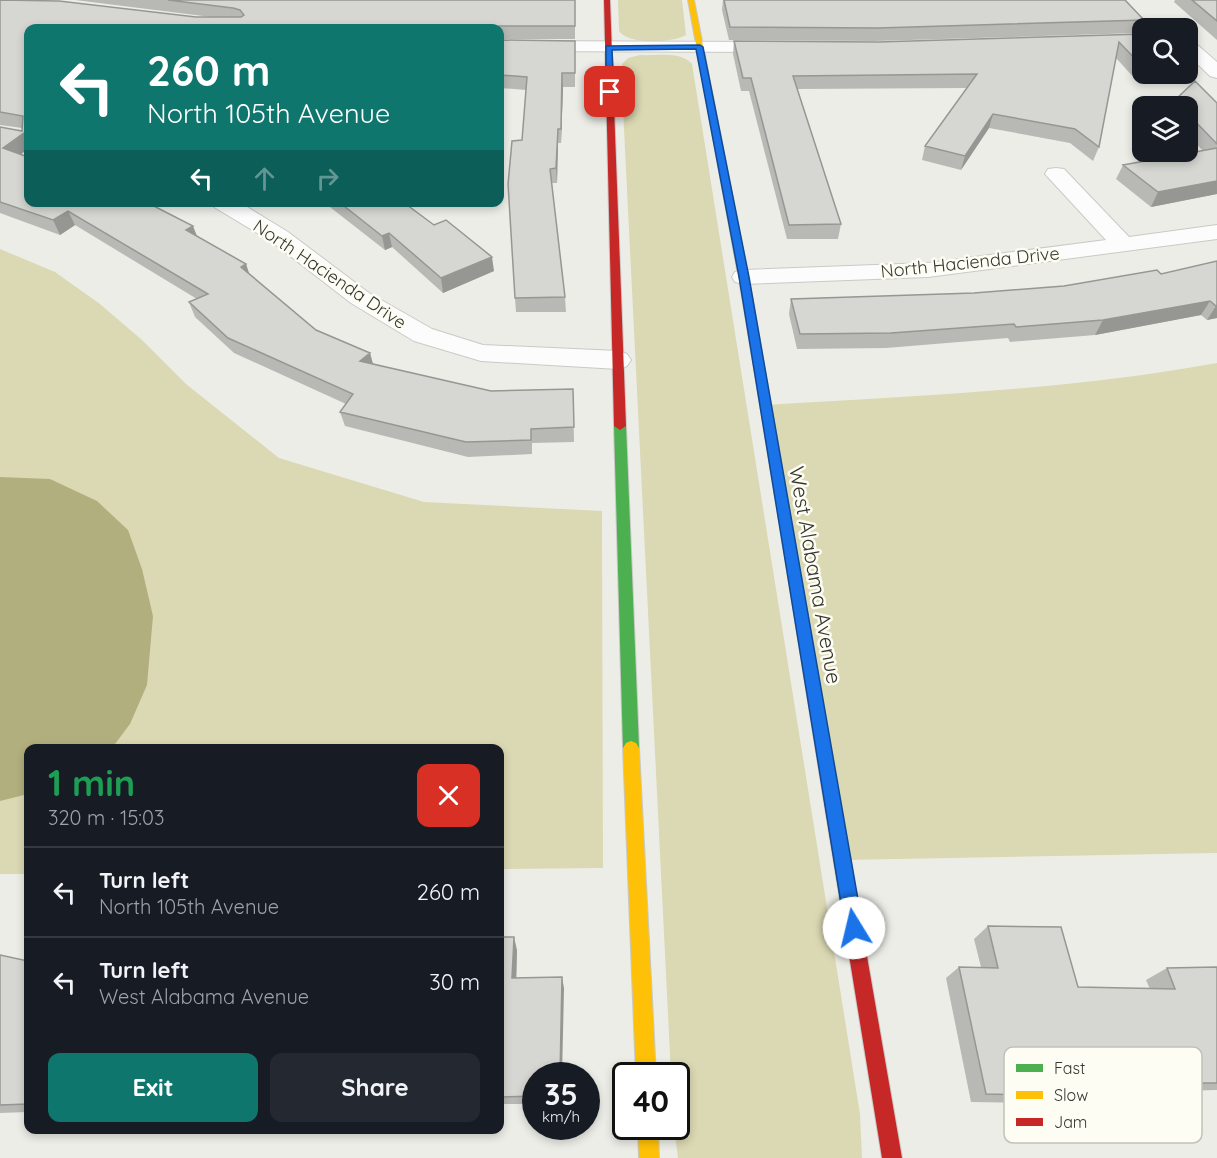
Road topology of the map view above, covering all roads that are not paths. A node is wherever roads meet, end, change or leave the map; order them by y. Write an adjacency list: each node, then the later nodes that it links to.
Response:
1 (607, 0): 6 (street)
2 (691, 0): 7 (street, West Alabama Avenue)
3 (1198, 39): 4 (street)
4 (1207, 39)
5 (504, 46): 6 (street)
6 (609, 47): 7 (street); 16 (street)
7 (700, 47): 8 (street); 15 (street, West Alabama Avenue)
8 (793, 48)
9 (1198, 55): 10 (street)
10 (1217, 72)
11 (1056, 174): 14 (street)
12 (230, 207): 16 (street, North Hacienda Drive)
13 (1217, 232): 14 (street, North Hacienda Drive)
14 (1124, 245): 15 (street, North Hacienda Drive)
15 (744, 277): 20 (street, West Alabama Avenue)
16 (618, 360): 17 (street)
17 (645, 1062)
18 (648, 1140): 19 (street)
19 (649, 1158)
20 (892, 1158)

